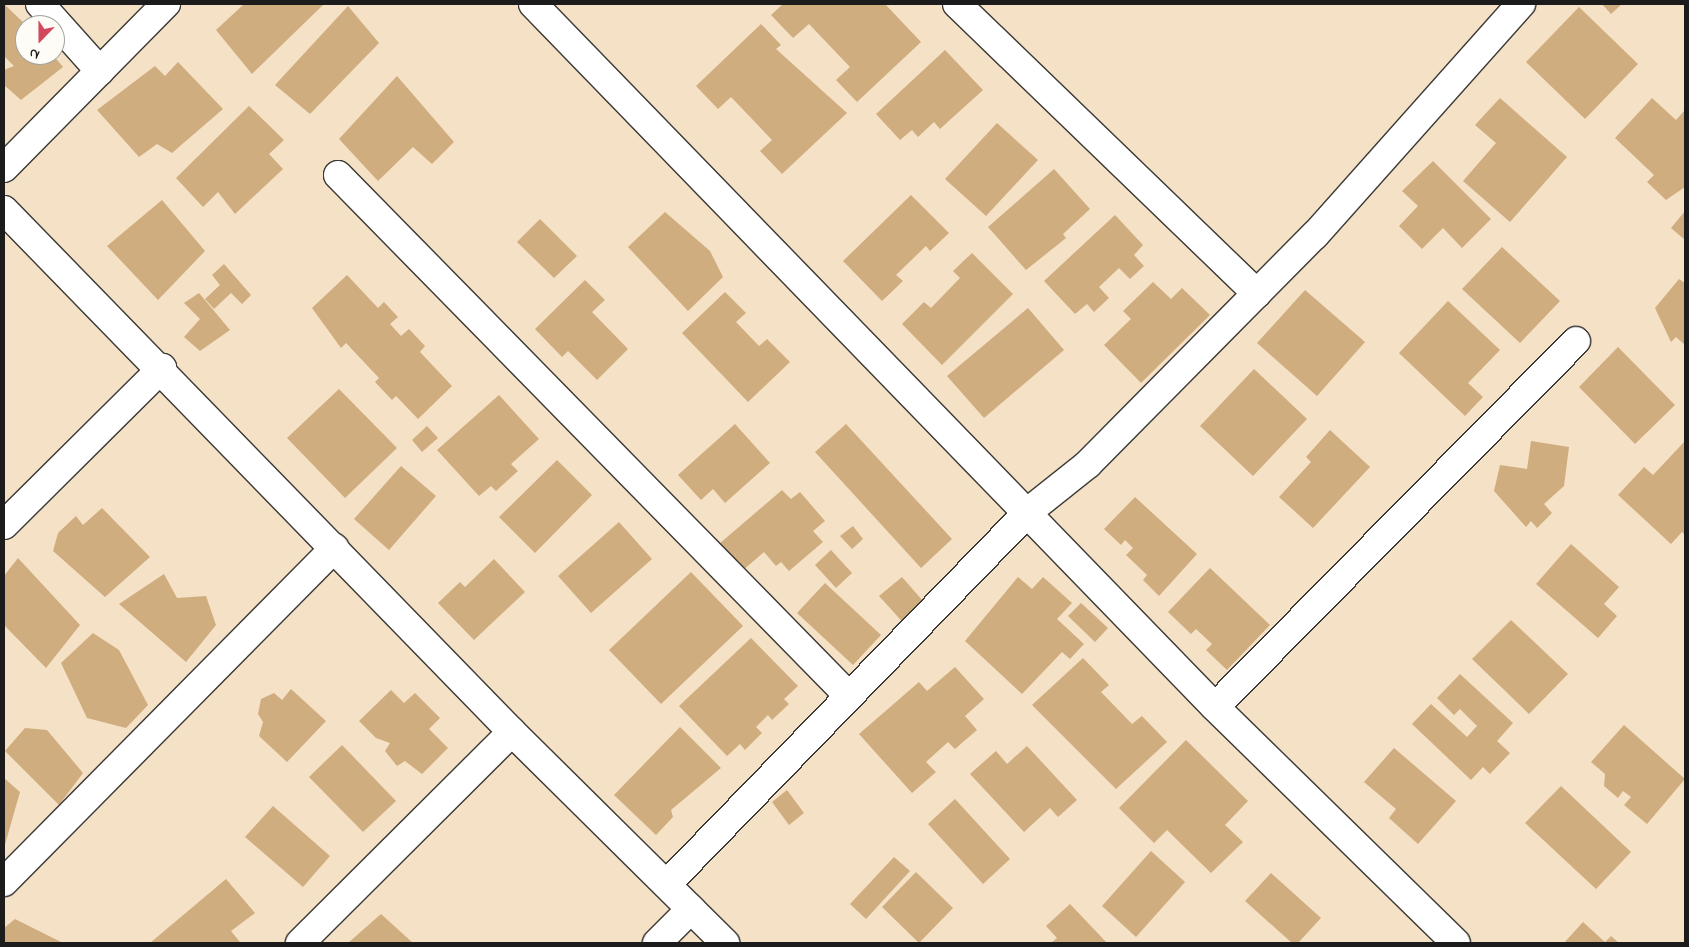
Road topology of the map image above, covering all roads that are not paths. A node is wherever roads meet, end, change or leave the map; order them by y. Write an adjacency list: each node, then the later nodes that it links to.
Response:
1 (40, 4): 6 (street)
2 (166, 4): 6 (street)
3 (533, 4): 13 (street)
4 (957, 4): 10 (street)
5 (1521, 4): 10 (street)
6 (100, 71): 7 (street)
7 (4, 168)
8 (338, 175): 16 (street)
9 (4, 210): 12 (street)
10 (1257, 294): 13 (street)
11 (1576, 340): 17 (street)
12 (162, 368): 14 (street); 15 (street)
13 (1029, 512): 16 (street); 17 (street)
14 (4, 525)
15 (335, 548): 18 (street); 19 (street)
16 (849, 696): 20 (street)
17 (1215, 707): 25 (street)
18 (512, 732): 20 (street); 22 (street)
19 (4, 882)
20 (667, 884): 21 (street)
21 (691, 909): 23 (street); 24 (street)
22 (300, 943)
23 (657, 943)
24 (725, 943)
25 (1456, 943)

